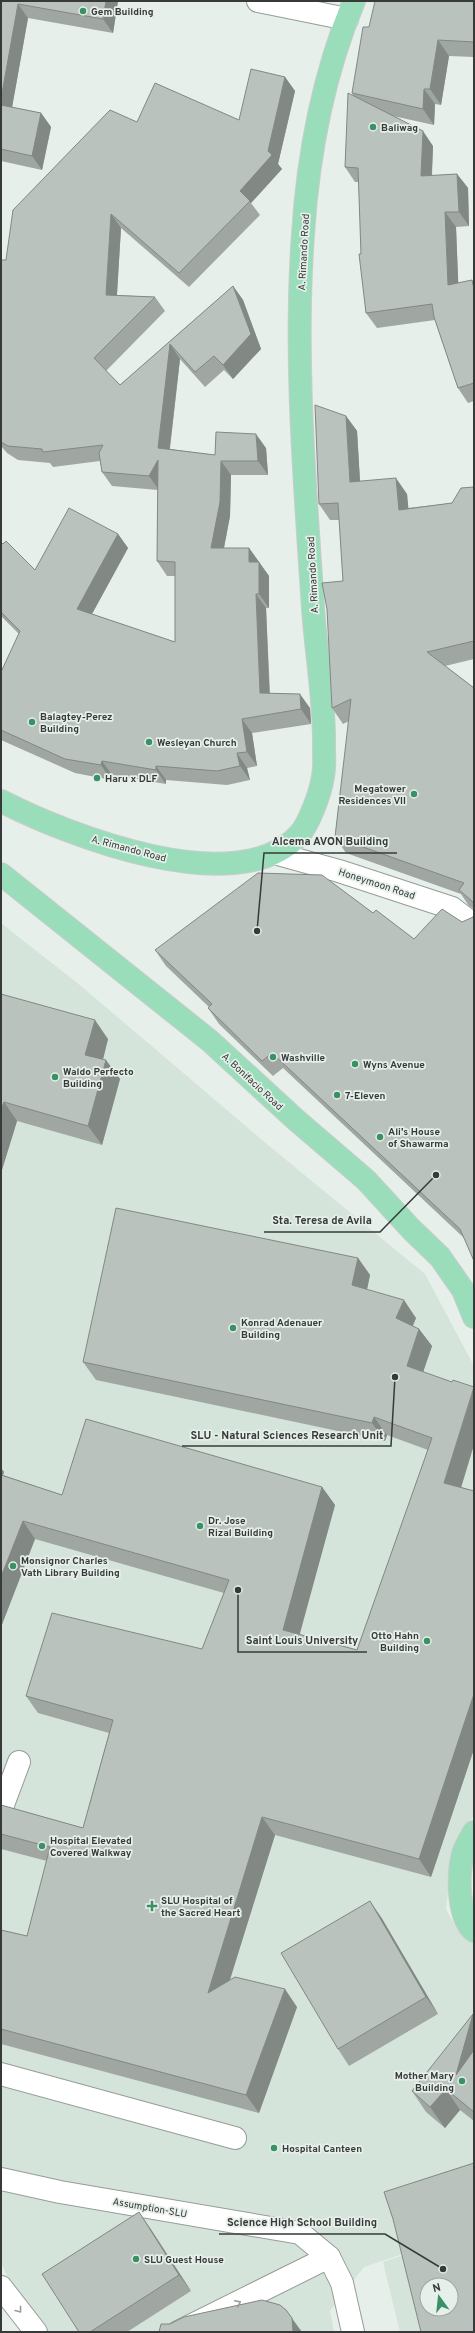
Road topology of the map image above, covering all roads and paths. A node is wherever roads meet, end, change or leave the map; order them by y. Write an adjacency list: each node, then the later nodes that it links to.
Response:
1 (258, 1): 2 (street)
2 (351, 10): 4 (main road, A. Rimando Road)
3 (1, 801): 4 (main road, A. Rimando Road)
4 (274, 853): 6 (street, Honeymoon Road)
5 (1, 874): 7 (main road, A. Bonifacio Road)
6 (474, 925)
7 (474, 1317)
8 (19, 1762): 9 (street)
9 (1, 1810)
10 (474, 1832): 11 (main road)
11 (474, 1932)
12 (1, 2074): 13 (street)
13 (235, 2138)
14 (1, 2179): 15 (street, Assumption-SLU)
15 (329, 2257): 18 (street, one-way to 15); 19 (street)
16 (1, 2287): 17 (street, one-way to 17)
17 (36, 2332)
18 (178, 2332)
19 (353, 2332)

